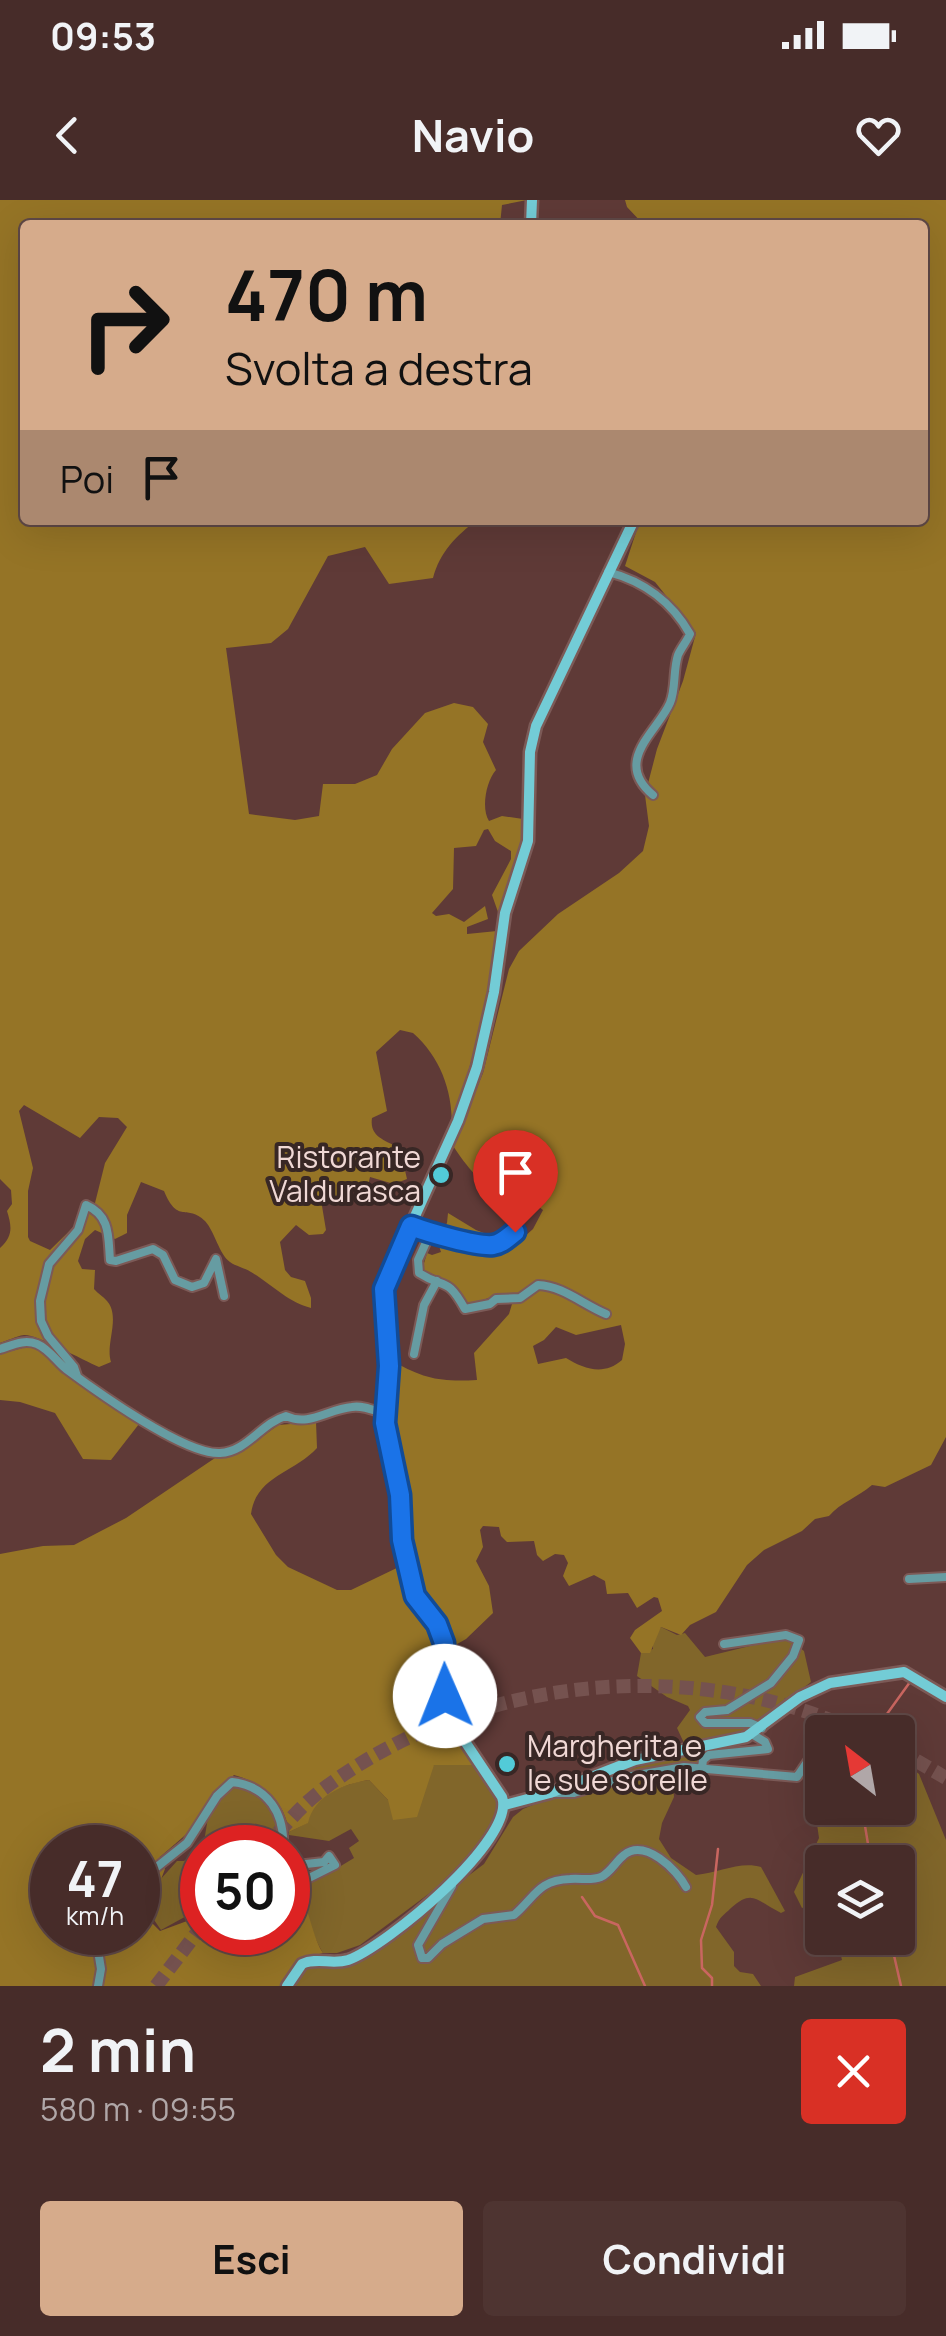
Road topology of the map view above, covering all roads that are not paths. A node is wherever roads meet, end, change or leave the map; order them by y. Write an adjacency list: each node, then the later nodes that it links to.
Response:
1 (632, 525): 2 (main road)
2 (608, 572): 3 (street); 4 (main road)
3 (653, 795)
4 (411, 1226): 6 (street); 13 (main road)
5 (515, 1232): 6 (street)
6 (429, 1234): 7 (street)
7 (437, 1281): 9 (street); 11 (street)
8 (224, 1296): 12 (street)
9 (606, 1314)
10 (0, 1349): 12 (street)
11 (414, 1354)
12 (77, 1376): 13 (street)
13 (386, 1414): 22 (main road)
14 (946, 1577): 15 (street)
15 (908, 1579)
16 (724, 1644): 18 (street)
17 (946, 1698): 18 (main road)
18 (757, 1731): 20 (street); 21 (main road)
19 (805, 1765): 20 (street)
20 (702, 1768): 21 (street)
21 (550, 1793): 22 (main road)
22 (505, 1805): 29 (main road)
23 (198, 1825): 24 (street)
24 (284, 1825)
25 (180, 1849): 26 (street)
26 (160, 1864)
27 (310, 1864): 28 (street)
28 (310, 1878)
29 (454, 1882): 30 (street); 33 (main road)
30 (686, 1887)
31 (98, 1955): 32 (street)
32 (98, 1986)
33 (287, 1986)

